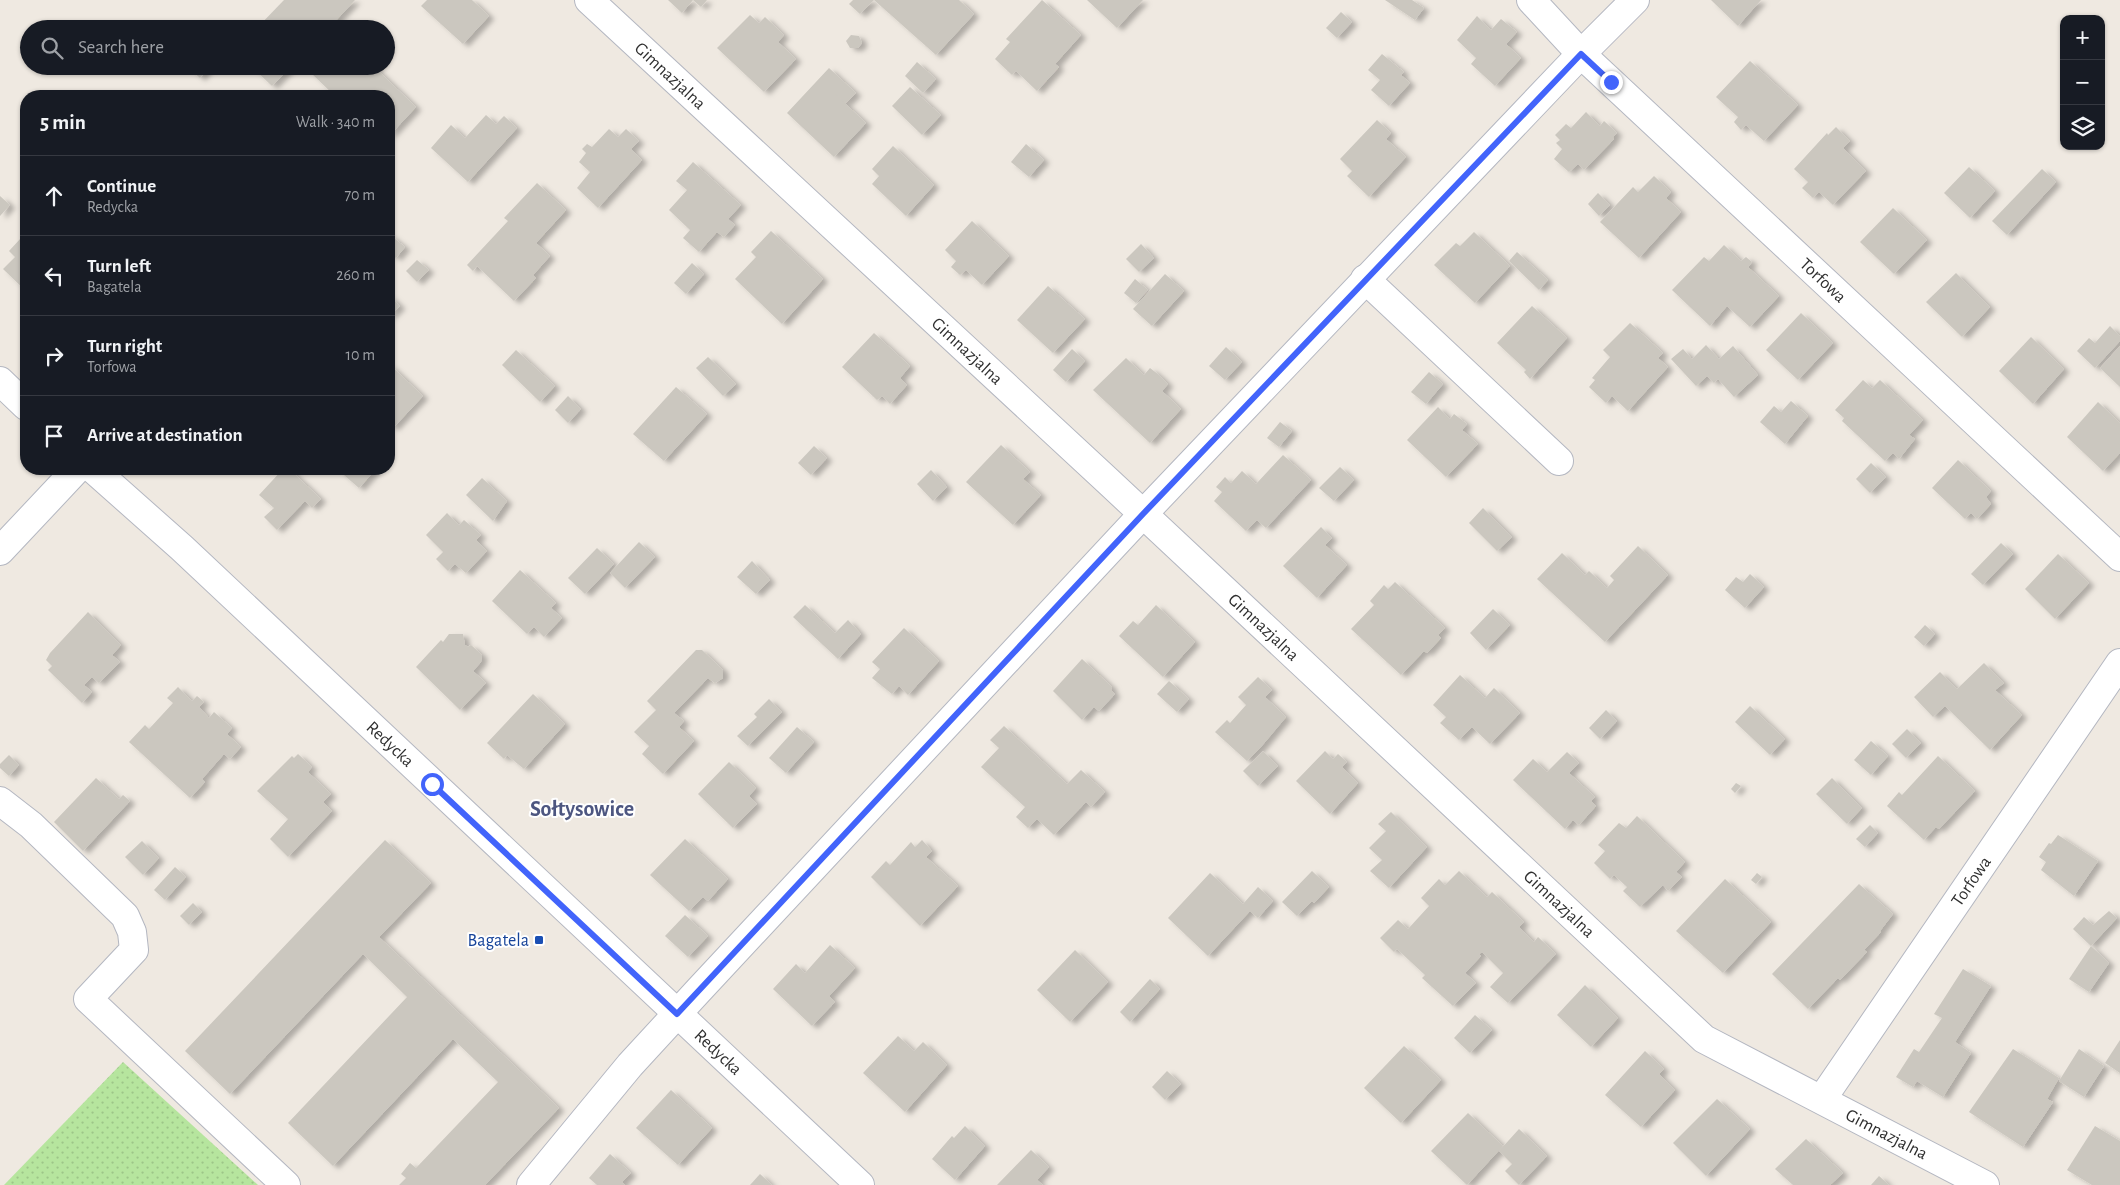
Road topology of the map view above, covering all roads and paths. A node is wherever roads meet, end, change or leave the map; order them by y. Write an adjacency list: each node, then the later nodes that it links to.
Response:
1 (590, 0): 11 (street, Gimnazjalna)
2 (1531, 0): 4 (street, Torfowa)
3 (1635, 0): 4 (street)
4 (1581, 54): 5 (street); 13 (street, Torfowa)
5 (1365, 280): 8 (street); 11 (street)
6 (0, 381): 7 (street)
7 (20, 400)
8 (1559, 461)
9 (71, 475): 12 (street)
10 (100, 475): 16 (street, Redycka)
11 (1143, 514): 16 (street); 17 (street, Gimnazjalna)
12 (0, 551)
13 (2120, 557)
14 (2120, 663): 17 (street, Torfowa)
15 (0, 801): 18 (street)
16 (677, 1014): 19 (street); 20 (street, Redycka)
17 (1822, 1099): 21 (street, Gimnazjalna)
18 (286, 1185)
19 (531, 1185)
20 (860, 1185)
21 (1985, 1185)

